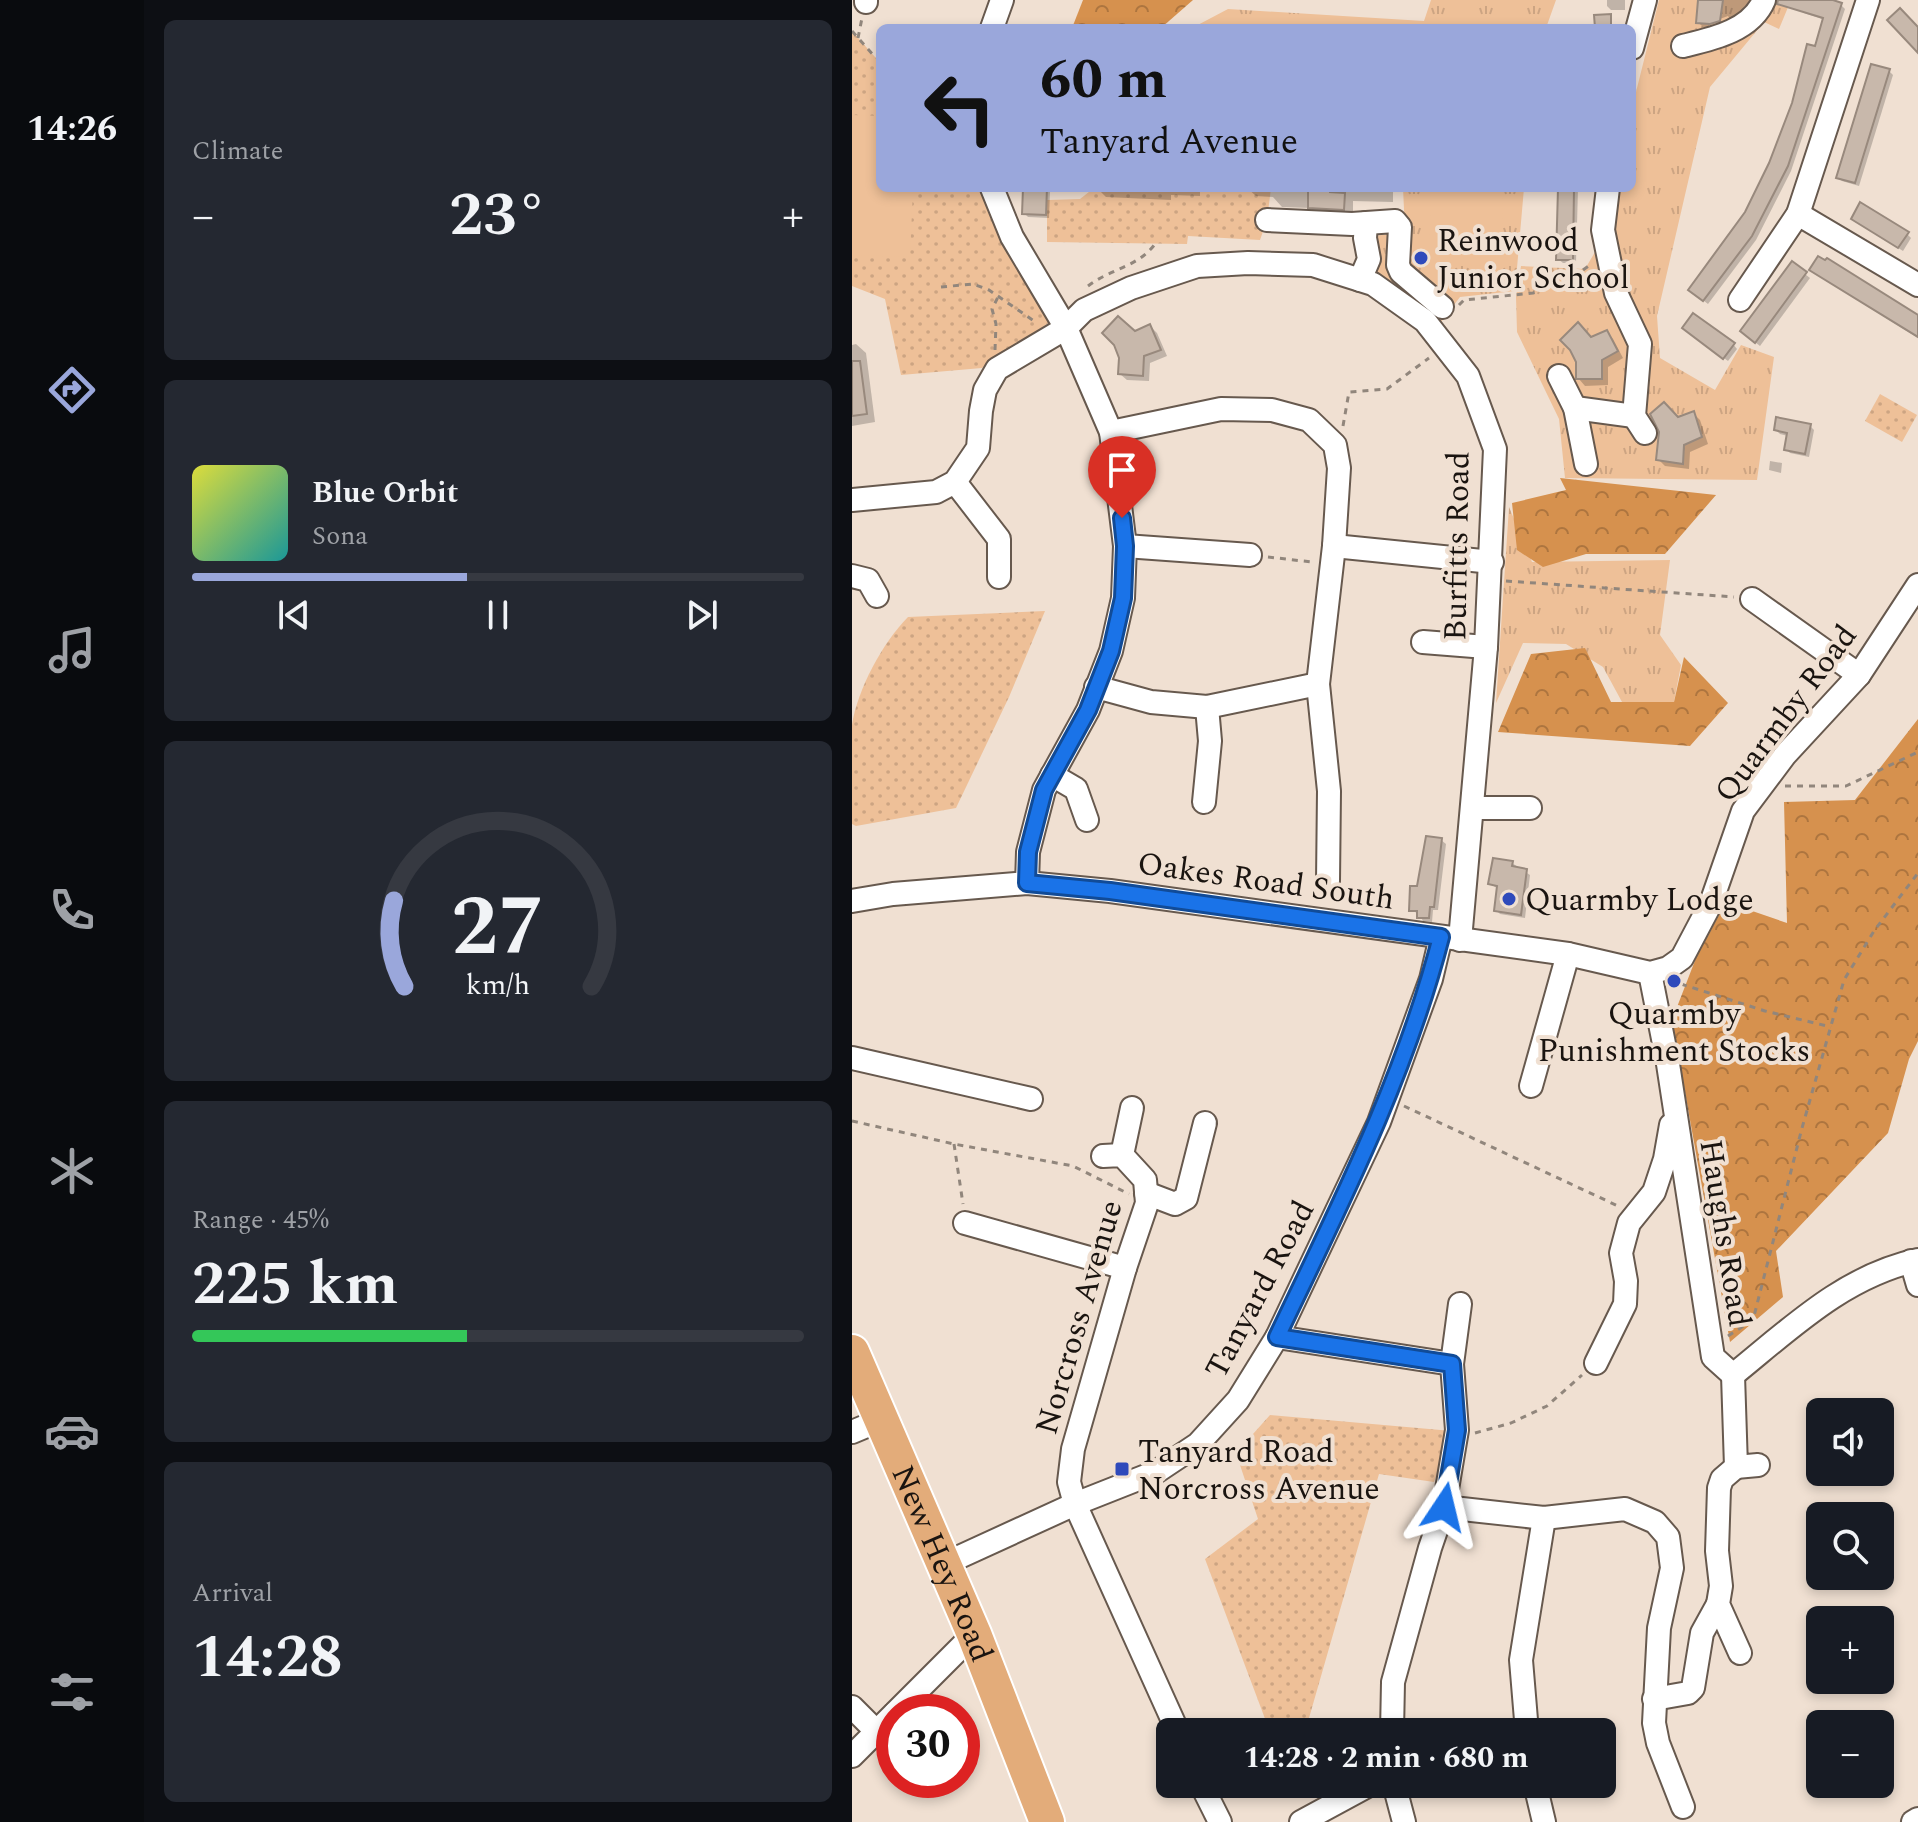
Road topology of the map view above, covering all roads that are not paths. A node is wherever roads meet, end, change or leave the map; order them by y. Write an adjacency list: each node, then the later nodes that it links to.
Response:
1 (1002, 0): 5 (street)
2 (1645, 0): 6 (street)
3 (1764, 0): 7 (street)
4 (1868, 0): 10 (street)
5 (993, 24)
6 (1636, 33)
7 (1683, 46)
8 (994, 192): 17 (street)
9 (1608, 192): 19 (street)
10 (1798, 214): 14 (street); 15 (street)
11 (1267, 220): 12 (street)
12 (1366, 223): 13 (street); 16 (street)
13 (1360, 280): 17 (street, Burfitts Road); 27 (street, Burfitts Road)
14 (1916, 280)
15 (1740, 300)
16 (1450, 307)
17 (1061, 332): 20 (street); 22 (street, Burfitts Road)
18 (1559, 376): 19 (street)
19 (1575, 408): 21 (street)
20 (1111, 432): 24 (street); 26 (street)
21 (1586, 464)
22 (955, 482): 23 (street); 29 (street)
23 (852, 500)
24 (1125, 546): 25 (street); 37 (street)
25 (1250, 555)
26 (1333, 555): 27 (street); 36 (street)
27 (1491, 571): 34 (street, Burfitts Road)
28 (852, 576): 31 (street)
29 (999, 577)
30 (1918, 585): 35 (street, Quarmby Road)
31 (877, 596)
32 (1752, 599): 35 (street)
33 (1423, 642): 34 (street)
34 (1486, 647): 41 (street, Burfitts Road)
35 (1859, 675): 49 (street, Quarmby Road)
36 (1318, 684): 38 (street); 44 (street)
37 (1096, 687): 38 (street); 39 (street)
38 (1207, 707): 40 (street)
39 (1052, 775): 43 (street); 45 (street)
40 (1204, 802)
41 (1472, 808): 42 (street); 47 (street, Burfitts Road)
42 (1530, 808)
43 (1087, 820)
44 (1328, 881)
45 (1027, 883): 46 (street, Oakes Road South); 47 (street, Oakes Road South)
46 (852, 901)
47 (1451, 938): 48 (street, Oakes Road South); 62 (street, Tanyard Road)
48 (1568, 954): 49 (street, Oakes Road South); 52 (street)
49 (1666, 966): 51 (street, Haughs Road)
50 (852, 1058): 53 (street)
51 (1668, 1064): 64 (street, Haughs Road); 66 (street, Haughs Road)
52 (1531, 1086)
53 (1031, 1099)
54 (1132, 1108): 56 (street, Norcross Avenue)
55 (1205, 1123): 56 (street)
56 (1147, 1198): 59 (street, Norcross Avenue)
57 (965, 1223): 59 (street)
58 (1914, 1260): 60 (street); 66 (street, Haughs Road)
59 (1125, 1268): 68 (street, Norcross Avenue)
60 (1918, 1285)
61 (1460, 1304): 65 (street)
62 (1277, 1337): 65 (street); 68 (street, Tanyard Road)
63 (852, 1352): 67 (highway, New Hey Road)
64 (1596, 1363)
65 (1452, 1364): 69 (street)
66 (1733, 1375): 72 (street)
67 (868, 1425): 71 (highway, New Hey Road)
68 (1075, 1504): 71 (street, Tanyard Road); 78 (street, Norcross Avenue)
69 (1444, 1507): 70 (street); 79 (street)
70 (1544, 1518): 76 (street); 80 (street)
71 (944, 1564): 73 (highway, New Hey Road)
72 (1718, 1604): 74 (street); 76 (street)
73 (974, 1634): 75 (street); 88 (highway, New Hey Road)
74 (1740, 1653)
75 (914, 1694)
76 (1654, 1699): 87 (street)
77 (852, 1707): 81 (street)
78 (1172, 1718)
79 (1392, 1718)
80 (1526, 1718)
81 (876, 1731): 82 (street)
82 (852, 1756)
83 (1208, 1798): 89 (street)
84 (1345, 1798): 90 (street)
85 (1398, 1798): 91 (street)
86 (1538, 1798): 92 (street)
87 (1683, 1807)
88 (1047, 1822)
89 (1220, 1822)
90 (1301, 1822)
91 (1404, 1822)
92 (1544, 1822)

